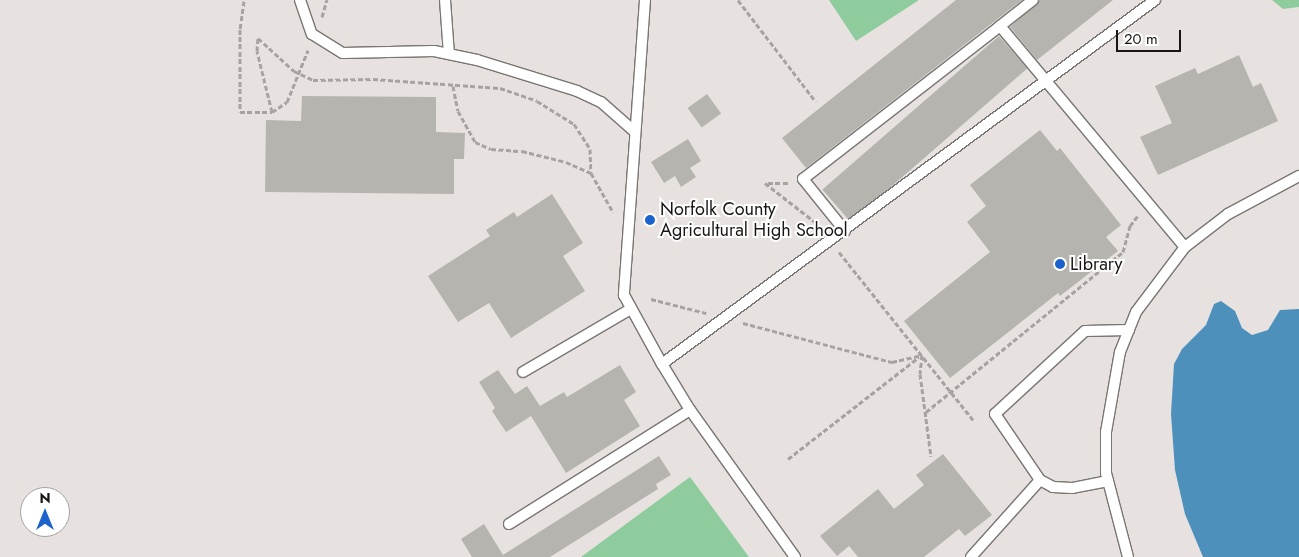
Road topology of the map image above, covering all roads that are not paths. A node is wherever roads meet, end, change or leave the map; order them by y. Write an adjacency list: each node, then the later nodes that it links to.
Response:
1 (300, 0): 7 (lane)
2 (445, 0): 7 (lane)
3 (645, 0): 9 (lane)
4 (1033, 0): 6 (lane)
5 (1155, 0): 8 (lane)
6 (1000, 26): 8 (lane); 11 (lane)
7 (449, 54): 9 (lane)
8 (1045, 83): 11 (lane); 12 (lane)
9 (635, 132): 13 (lane)
10 (1299, 176): 12 (lane)
11 (844, 231): 15 (lane)
12 (1185, 247): 14 (lane)
13 (631, 308): 15 (lane); 16 (lane)
14 (1129, 330): 18 (lane); 19 (lane)
15 (662, 364): 17 (lane)
16 (523, 372)
17 (690, 410): 20 (lane); 21 (lane)
18 (1040, 480): 19 (lane); 22 (lane)
19 (1108, 481): 23 (lane)
20 (509, 524)
21 (795, 557)
22 (971, 557)
23 (1128, 557)

